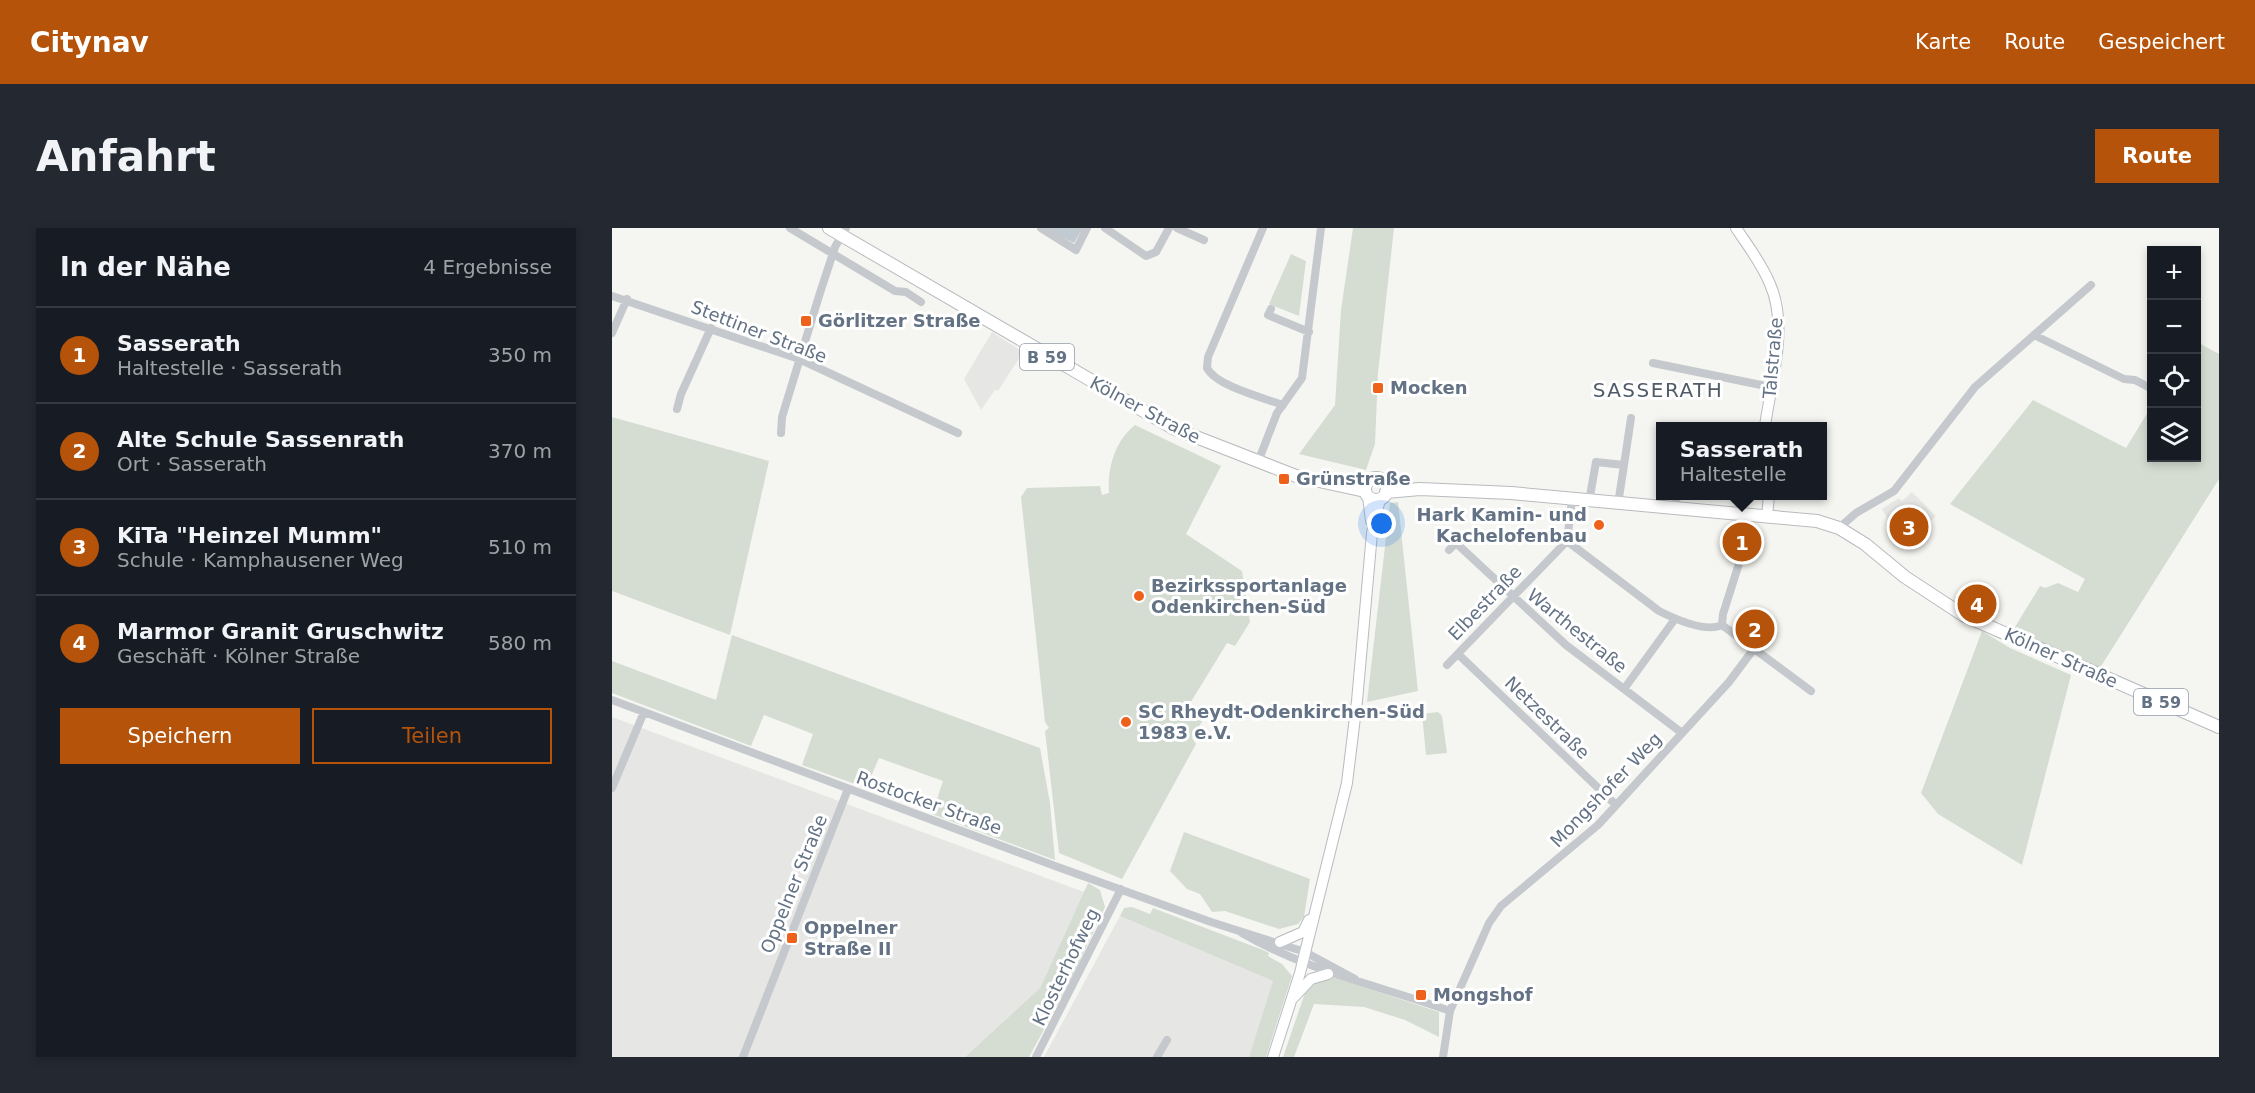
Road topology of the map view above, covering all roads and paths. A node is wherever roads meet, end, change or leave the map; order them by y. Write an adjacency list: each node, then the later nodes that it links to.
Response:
1 (790, 228): 13 (street)
2 (829, 228): 11 (main road, Kölner Straße / B 59)
3 (1041, 228): 4 (street)
4 (1087, 228)
5 (1105, 228): 6 (street)
6 (1169, 228)
7 (1177, 228): 12 (street)
8 (1263, 228): 27 (street)
9 (1321, 228): 20 (street)
10 (1736, 228): 25 (main road, Talstraße)
11 (843, 232): 13 (street); 33 (main road, Kölner Straße / B 59)
12 (1204, 240)
13 (833, 254): 17 (street); 23 (street)
14 (2091, 285): 22 (street)
15 (612, 296): 16 (street, Stettiner Straße)
16 (627, 300): 19 (street, Stettiner Straße); 21 (street)
17 (921, 302)
18 (1271, 309): 20 (street)
19 (711, 328): 23 (street, Stettiner Straße); 28 (street)
20 (1309, 332): 27 (street)
21 (612, 333)
22 (2034, 335): 26 (street); 44 (street)
23 (799, 358): 31 (street); 32 (street, Stettiner Straße)
24 (1653, 363): 25 (street)
25 (1771, 387): 30 (main road, Talstraße)
26 (2147, 387)
27 (1283, 405): 33 (street)
28 (677, 409)
29 (1631, 418): 34 (street)
30 (1766, 422)
31 (781, 433)
32 (958, 433)
33 (1258, 462): 35 (main road, Kölner Straße / B 59)
34 (1624, 465): 39 (street); 40 (street)
35 (1375, 490): 36 (main road, Kölner Straße / B 59); 62 (main road)
36 (1572, 500): 39 (main road, Kölner Straße / B 59); 45 (street)
37 (1676, 500): 41 (street)
38 (1769, 500): 43 (main road)
39 (1589, 502): 40 (main road, Kölner Straße / B 59)
40 (1618, 504): 41 (main road, Kölner Straße / B 59)
41 (1675, 509): 42 (main road, Kölner Straße / B 59)
42 (1749, 515): 43 (main road, Kölner Straße / B 59); 49 (street)
43 (1767, 516): 44 (main road, Kölner Straße / B 59)
44 (1839, 528): 57 (main road, Kölner Straße / B 59)
45 (1567, 541): 47 (street, Elbestraße); 48 (street)
46 (1449, 550): 47 (street, Warthestraße)
47 (1512, 596): 51 (street, Elbestraße); 53 (street, Warthestraße)
48 (1675, 619): 49 (street); 53 (street, Warthestraße)
49 (1722, 625): 50 (street)
50 (1753, 650): 54 (street); 58 (street, Mongshofer Weg)
51 (1458, 654): 52 (street, Elbestraße); 61 (street, Netzestraße)
52 (1447, 665)
53 (1624, 689): 58 (street, Warthestraße)
54 (1811, 691)
55 (612, 700): 56 (street, Rostocker Straße)
56 (644, 712): 59 (street); 60 (street, Rostocker Straße)
57 (2219, 727)
58 (1682, 733): 61 (street, Mongshofer Weg)
59 (612, 788)
60 (848, 789): 63 (street, Rostocker Straße); 73 (street, Oppelner Straße)
61 (1616, 805): 71 (street, Mongshofer Weg)
62 (1326, 872): 65 (main road); 66 (main road)
63 (1120, 889): 64 (street, Rostocker Straße); 74 (street, Klosterhofweg)
64 (1236, 930): 65 (street, Rostocker Straße); 67 (street, Rostocker Straße)
65 (1280, 942): 66 (street, Rostocker Straße)
66 (1305, 951): 67 (main road); 69 (street, Rostocker Straße)
67 (1302, 964): 68 (street, Rostocker Straße); 70 (main road)
68 (1328, 974): 69 (street, Rostocker Straße); 70 (main road)
69 (1355, 979): 71 (street)
70 (1292, 1000): 76 (main road)
71 (1450, 1011): 77 (street)
72 (1167, 1040): 75 (street)
73 (743, 1057)
74 (1036, 1057)
75 (1157, 1057)
76 (1273, 1057)
77 (1443, 1057)

